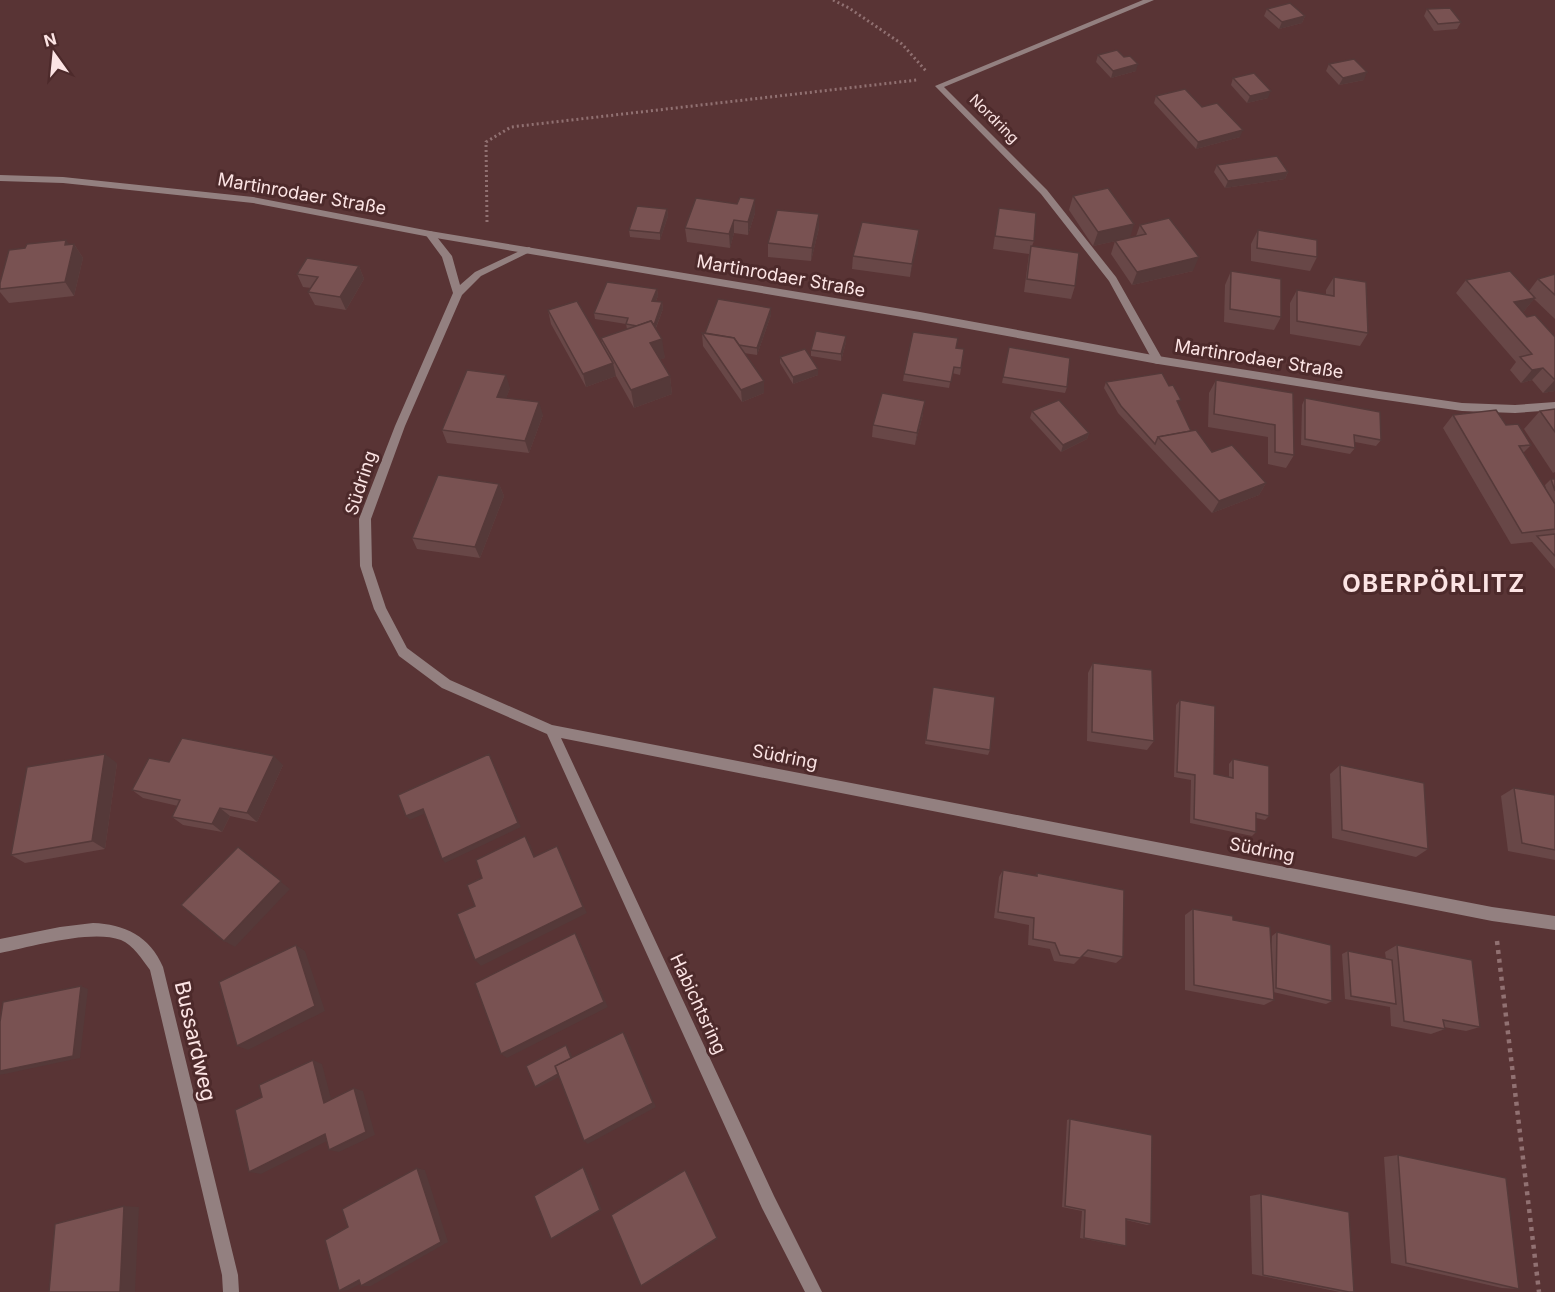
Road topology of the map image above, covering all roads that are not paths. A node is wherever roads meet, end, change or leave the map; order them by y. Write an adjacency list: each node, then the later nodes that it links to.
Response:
1 (1150, 0): 6 (street, Nordring)
2 (0, 178): 3 (street, Martinrodaer Straße)
3 (430, 234): 4 (street, Martinrodaer Straße); 5 (street)
4 (529, 250): 5 (street, Südring); 6 (street, Martinrodaer Straße)
5 (458, 293): 8 (street, Südring)
6 (1158, 360): 7 (street, Martinrodaer Straße)
7 (1555, 406)
8 (551, 730): 9 (street, Südring); 12 (street, Habichtsring)
9 (1555, 923)
10 (0, 946): 11 (street, Bussardweg)
11 (231, 1292)
12 (814, 1292)

